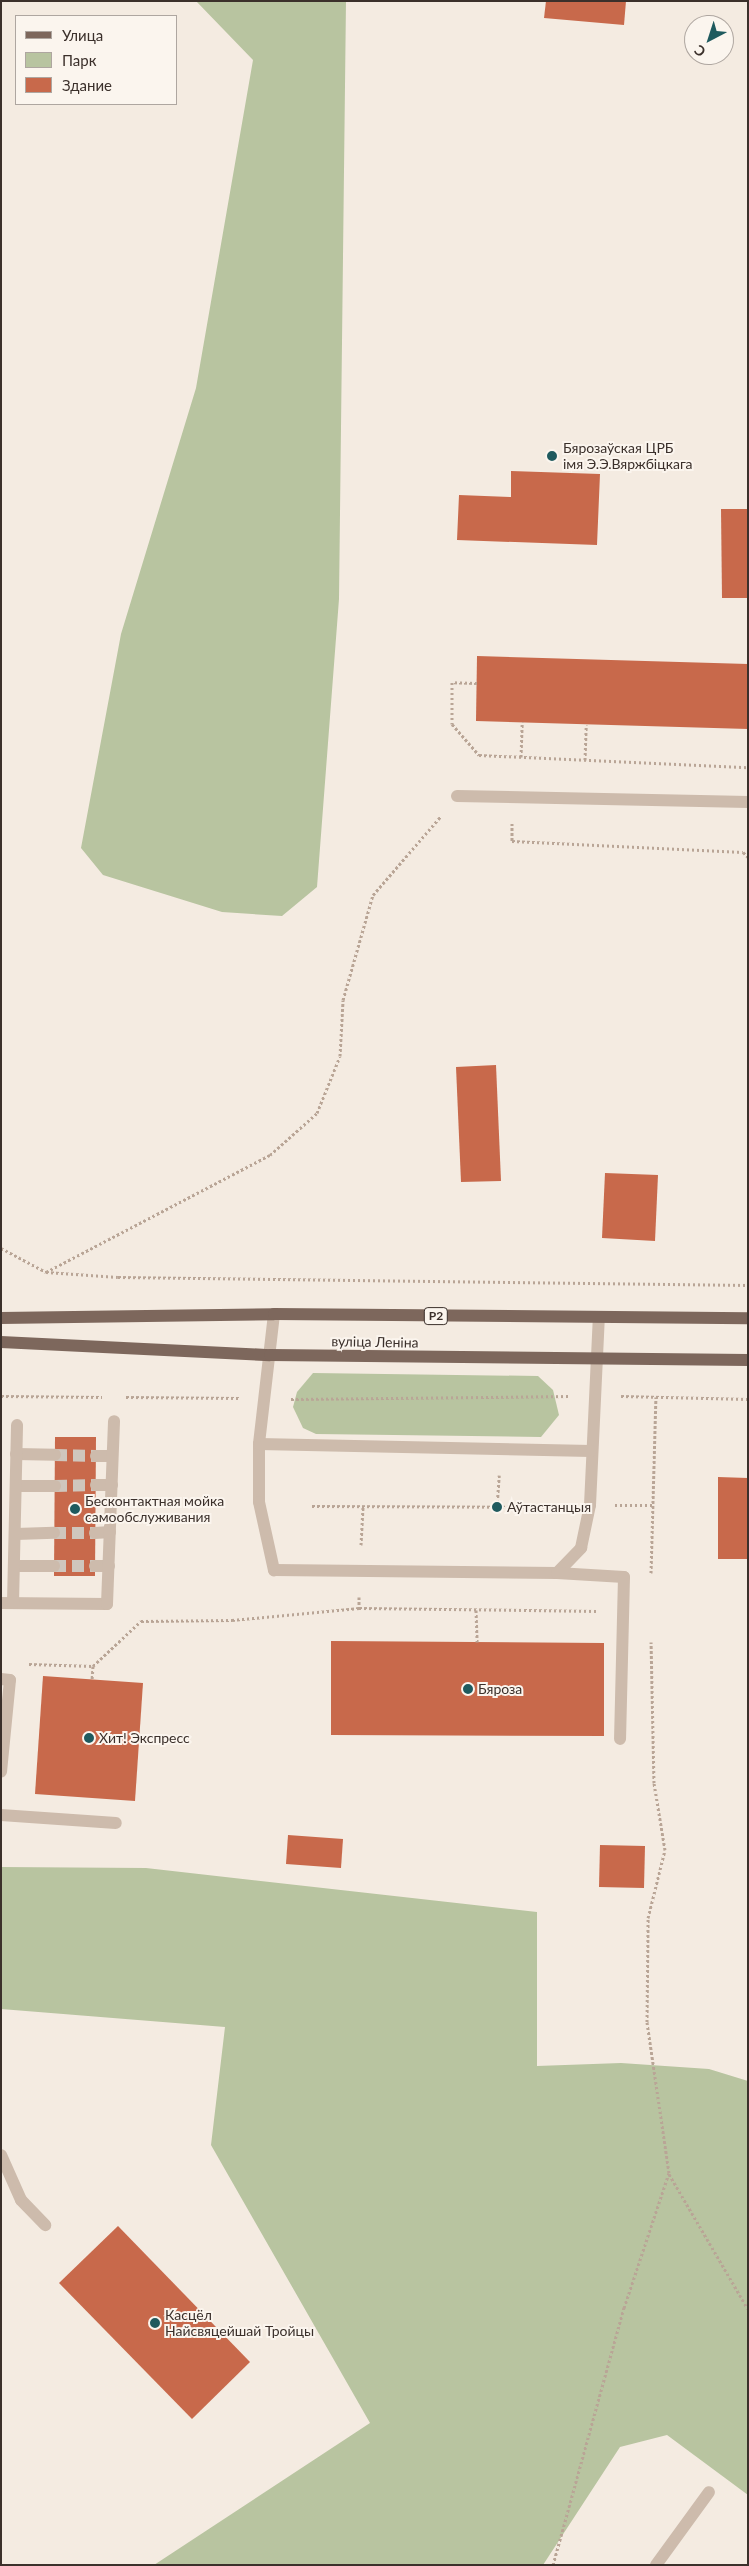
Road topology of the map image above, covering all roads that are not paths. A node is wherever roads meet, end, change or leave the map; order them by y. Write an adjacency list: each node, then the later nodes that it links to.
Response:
1 (457, 796): 2 (lane)
2 (748, 802)
3 (274, 1314): 4 (main road, вуліца Леніна / Р2); 5 (main road, вуліца Леніна / Р2); 8 (lane)
4 (599, 1317): 6 (main road, вуліца Леніна / Р2); 9 (lane)
5 (1, 1318)
6 (748, 1318)
7 (1, 1342): 8 (main road, вуліца Леніна)
8 (270, 1355): 9 (main road, вуліца Леніна); 13 (lane)
9 (596, 1360): 10 (main road, вуліца Леніна); 14 (lane)
10 (748, 1360)
11 (114, 1421): 18 (lane)
12 (17, 1425): 15 (lane)
13 (259, 1444): 14 (lane); 31 (lane)
14 (591, 1451): 31 (lane)
15 (16, 1454): 16 (lane); 21 (lane)
16 (55, 1455)
17 (96, 1456): 18 (lane)
18 (112, 1456): 20 (lane)
19 (96, 1485): 20 (lane)
20 (112, 1485): 24 (lane)
21 (18, 1486): 22 (lane); 26 (lane)
22 (55, 1486)
23 (95, 1532): 24 (lane)
24 (110, 1532): 30 (lane)
25 (54, 1533): 26 (lane)
26 (16, 1534): 27 (lane)
27 (14, 1566): 28 (lane); 32 (lane)
28 (54, 1566)
29 (95, 1566): 30 (lane)
30 (109, 1566): 32 (lane)
31 (557, 1573): 34 (lane)
32 (7, 1603)
33 (1, 1679): 35 (lane)
34 (620, 1739)
35 (1, 1772)
36 (1, 1815): 37 (lane)
37 (116, 1823)
38 (1, 2155): 39 (lane)
39 (46, 2225)
40 (709, 2492): 41 (lane)
41 (656, 2565)

